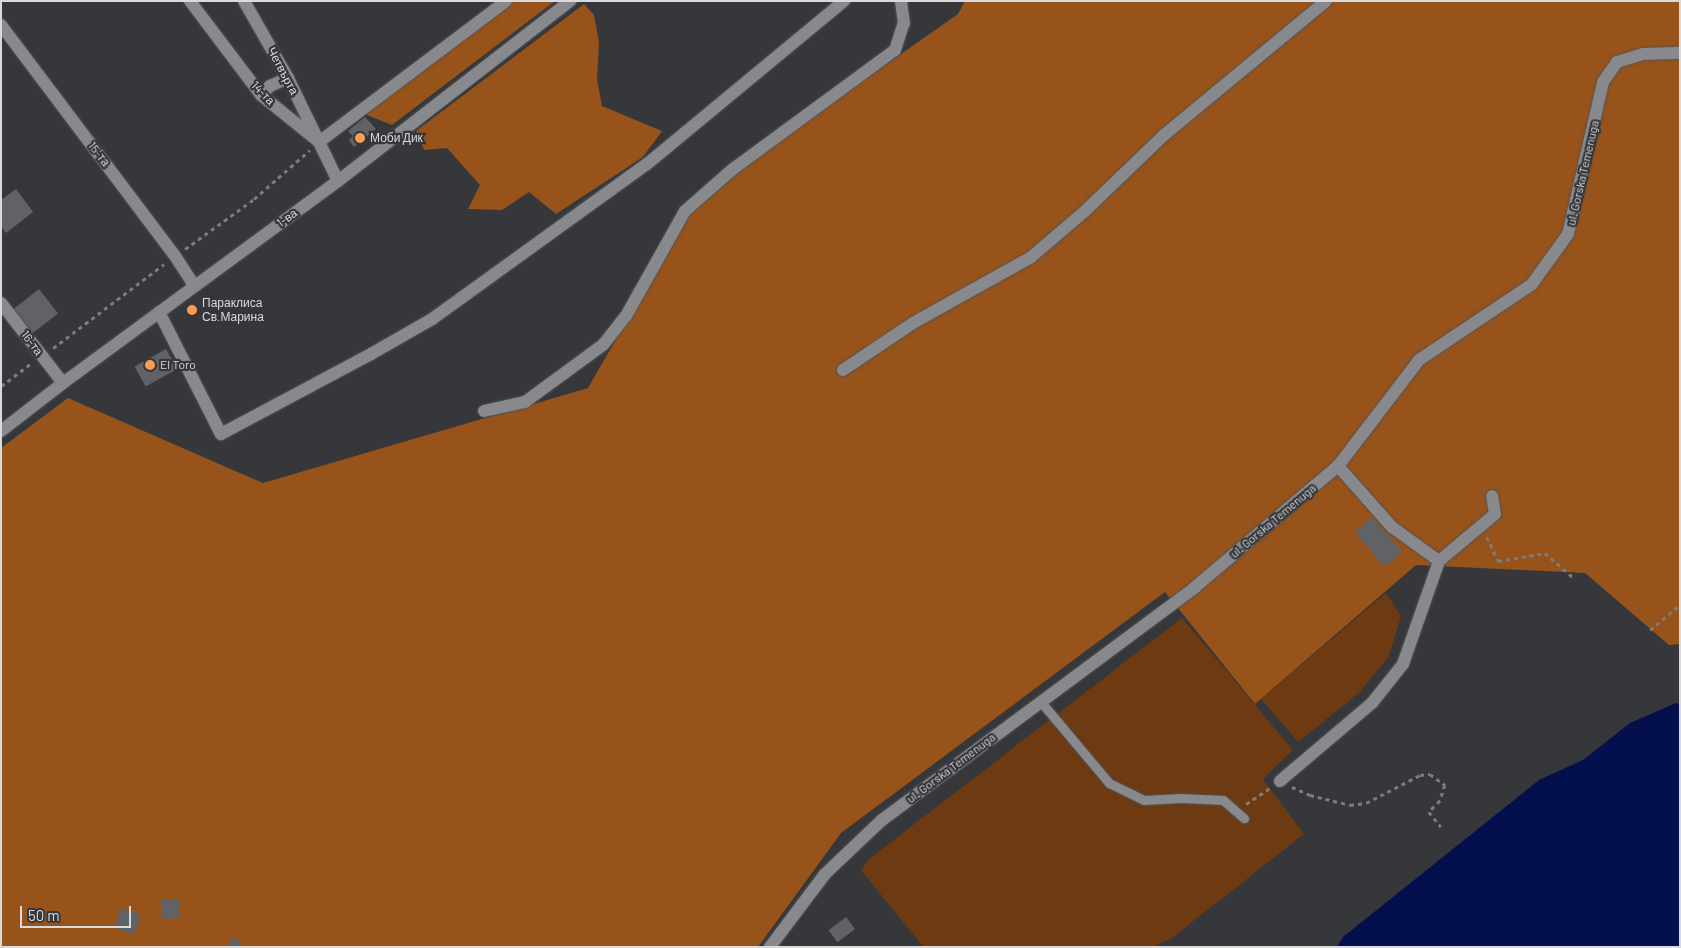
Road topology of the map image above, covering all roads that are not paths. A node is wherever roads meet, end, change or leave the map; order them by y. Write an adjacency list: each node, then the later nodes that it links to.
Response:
1 (190, 1): 11 (street, 14-та)
2 (244, 1): 10 (street, Четвърта)
3 (506, 1): 12 (street)
4 (570, 1): 13 (street, 1-ва)
5 (844, 1): 16 (street)
6 (902, 1): 19 (street)
7 (1326, 1): 17 (street)
8 (1, 25): 14 (street, 15-та)
9 (1680, 53): 21 (street, ul. Gorska Temenuga)
10 (288, 78): 11 (street); 12 (street, Четвърта)
11 (261, 95): 12 (street, 14-та)
12 (319, 142): 13 (street, 14-та)
13 (338, 181): 14 (street, 1-ва)
14 (194, 285): 16 (street, 1-ва)
15 (1, 303): 18 (street, 16-та)
16 (159, 312): 18 (street, 1-ва)
17 (843, 370)
18 (63, 383): 20 (street, 1-ва)
19 (484, 410)
20 (1, 431)
21 (1338, 466): 23 (street); 24 (street, ul. Gorska Temenuga)
22 (1492, 496): 23 (street)
23 (1439, 561): 25 (street)
24 (1041, 702): 26 (lane); 27 (street, ul. Gorska Temenuga)
25 (1280, 781)
26 (1244, 818)
27 (770, 947)

